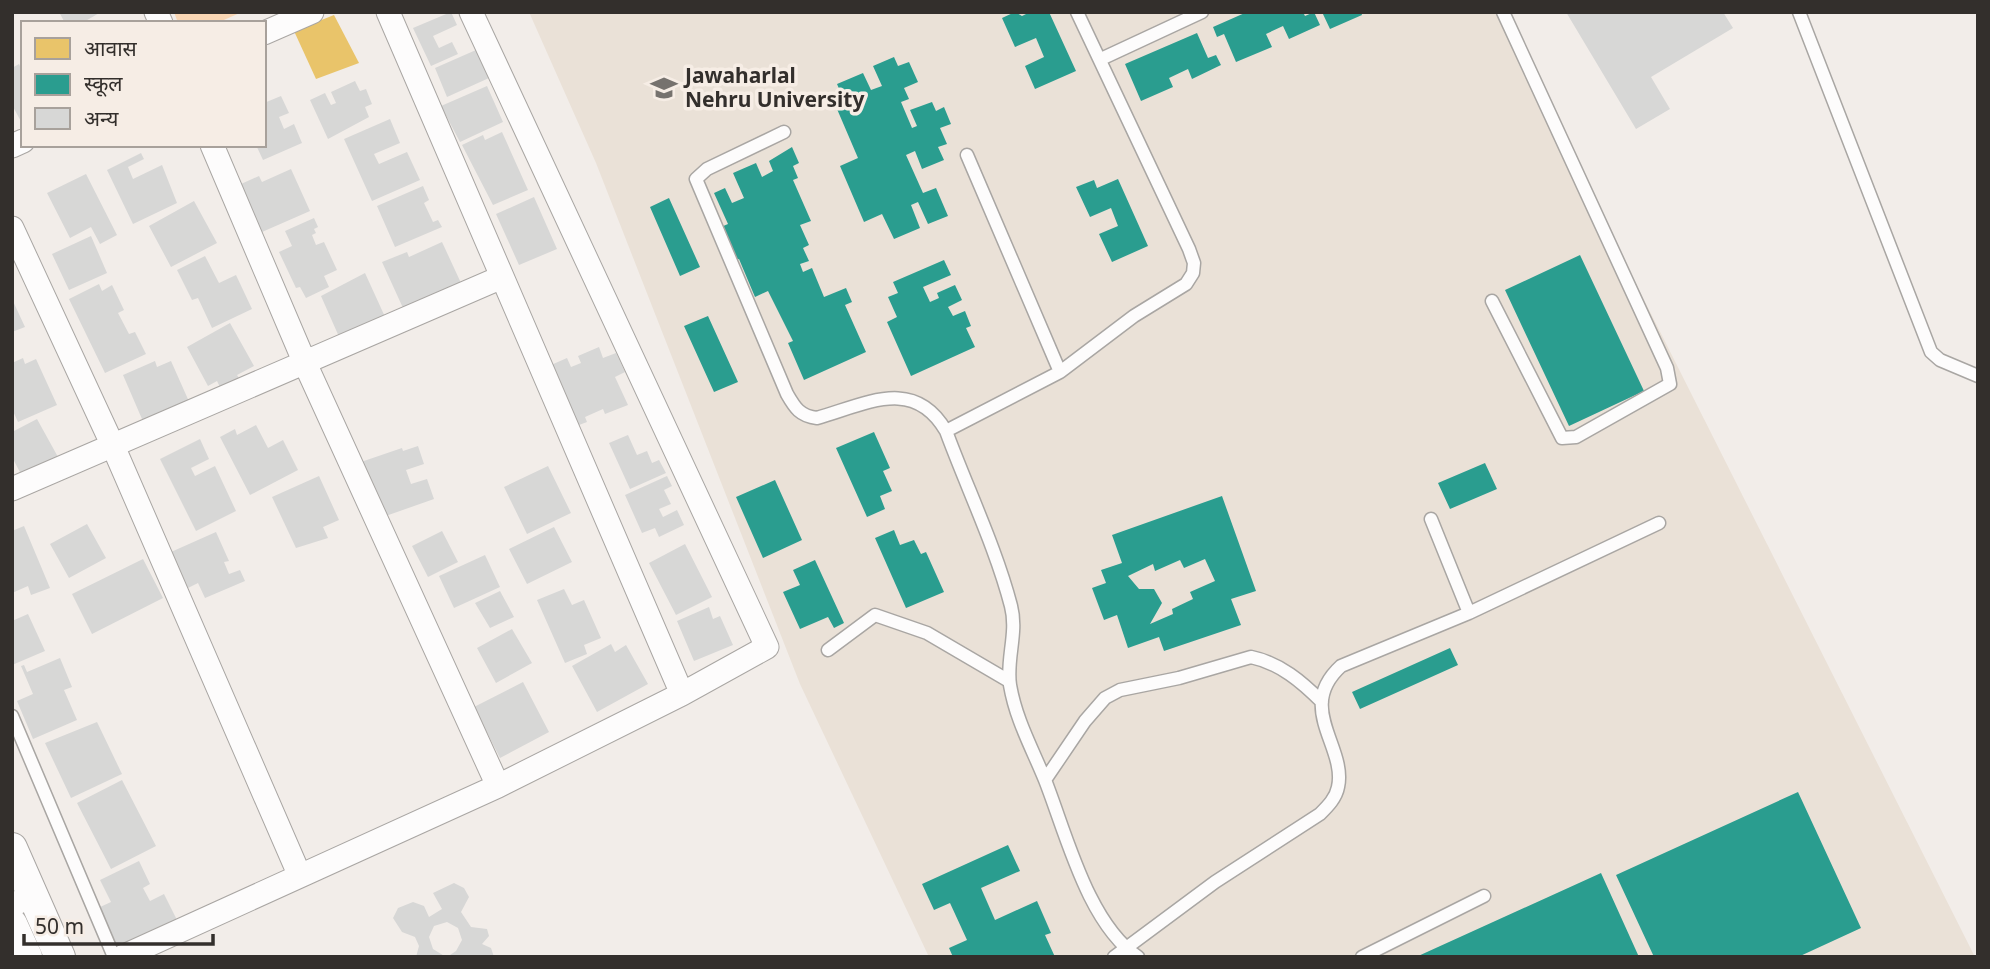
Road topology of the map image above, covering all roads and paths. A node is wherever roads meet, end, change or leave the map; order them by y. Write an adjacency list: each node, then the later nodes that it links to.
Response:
1 (312, 12): 8 (street)
2 (388, 12): 14 (street)
3 (471, 12): 27 (street)
4 (1077, 12): 9 (lane)
5 (1202, 12): 9 (lane)
6 (1503, 12): 15 (lane)
7 (1799, 12): 18 (lane)
8 (266, 32)
9 (1101, 59): 17 (lane)
10 (784, 132): 19 (lane)
11 (213, 147): 16 (street)
12 (967, 155): 17 (lane)
13 (12, 228): 20 (street)
14 (502, 277): 16 (street); 27 (street)
15 (1492, 301)
16 (304, 361): 20 (street); 31 (street)
17 (1060, 372): 19 (lane)
18 (1978, 376)
19 (946, 431): 26 (lane)
20 (113, 446): 21 (street); 33 (street)
21 (12, 489)
22 (1432, 519): 24 (lane)
23 (1659, 523): 24 (lane)
24 (1469, 613): 28 (lane)
25 (828, 650): 26 (lane)
26 (1009, 681): 30 (lane)
27 (682, 694): 31 (street)
28 (1322, 702): 30 (lane); 37 (lane)
29 (12, 716): 40 (lane)
30 (1045, 780): 37 (lane)
31 (498, 786): 33 (street)
32 (12, 848): 35 (street)
33 (299, 874): 41 (street)
34 (1485, 896): 43 (lane)
35 (22, 900): 39 (street)
36 (12, 924): 38 (street)
37 (1133, 953): 42 (lane)
38 (27, 957)
39 (60, 957)
40 (114, 957)
41 (122, 957)
42 (1114, 957)
43 (1362, 957)

